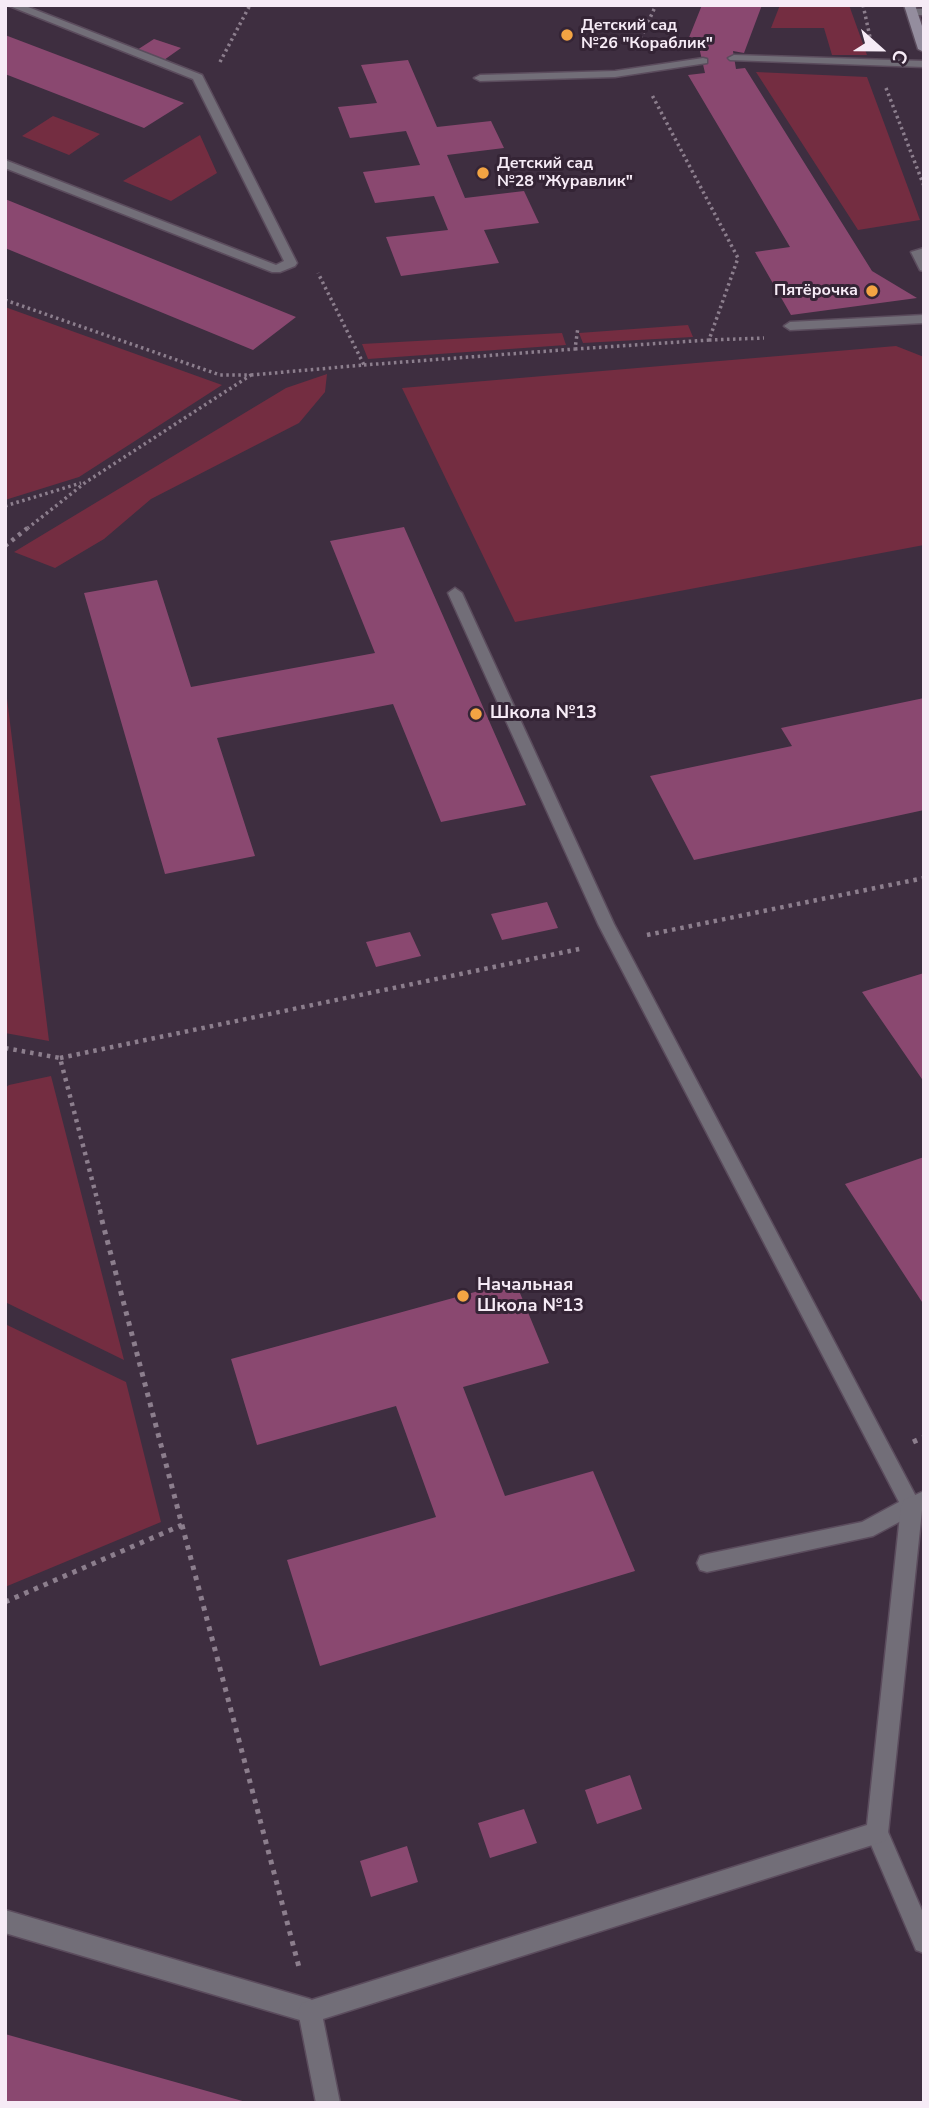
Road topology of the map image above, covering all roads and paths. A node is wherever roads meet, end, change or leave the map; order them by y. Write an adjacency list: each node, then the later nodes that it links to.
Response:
1 (12, 5): 12 (street)
2 (656, 5): 10 (path)
3 (863, 5): 9 (path)
4 (915, 10): 5 (main road)
5 (924, 49)
6 (734, 58): 9 (street)
7 (703, 61): 10 (street)
8 (924, 64): 9 (street)
9 (877, 65): 13 (path)
10 (640, 72): 11 (street); 20 (path)
11 (480, 78)
12 (5, 164)
13 (924, 186)
14 (924, 252): 15 (street)
15 (924, 267)
16 (5, 300): 22 (path)
17 (924, 319): 18 (street)
18 (790, 326)
19 (578, 327): 20 (path)
20 (575, 349): 21 (path)
21 (364, 365)
22 (86, 482): 23 (path); 24 (path)
23 (5, 506)
24 (5, 546)
25 (456, 593): 27 (street)
26 (924, 878): 27 (path)
27 (615, 941): 29 (path); 32 (street)
28 (5, 1048): 29 (path)
29 (60, 1058): 33 (path)
30 (924, 1437): 31 (path)
31 (903, 1446)
32 (918, 1503): 34 (street); 36 (street)
33 (182, 1525): 35 (path); 39 (path)
34 (707, 1563)
35 (5, 1602)
36 (877, 1833): 38 (street); 39 (street)
37 (5, 1921): 39 (street)
38 (924, 1942)
39 (310, 2011): 40 (street)
40 (328, 2103)

